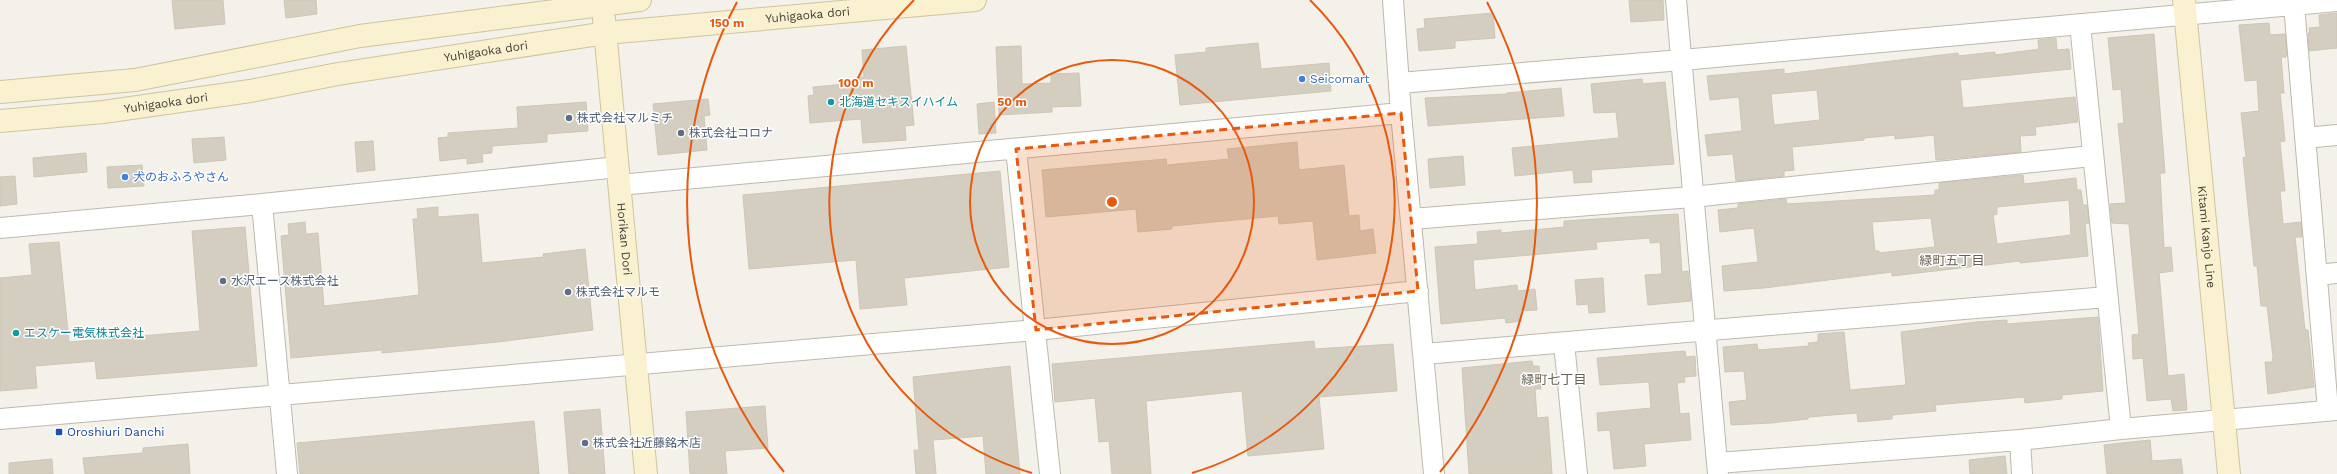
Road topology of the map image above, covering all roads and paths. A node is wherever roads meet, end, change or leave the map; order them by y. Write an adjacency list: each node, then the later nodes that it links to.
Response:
1 (640, 0): 6 (street)
2 (975, 0): 10 (street, Yuhigaoka dori)
3 (1394, 0): 12 (street)
4 (1676, 0): 11 (street)
5 (2337, 1): 7 (street)
6 (603, 2): 10 (street, Horikan Dori); 13 (street)
7 (2294, 5): 8 (street); 17 (street)
8 (2185, 7): 9 (street); 37 (street, Kitami Kanjo Line)
9 (2080, 24): 11 (street); 19 (street)
10 (606, 33): 15 (street, Yuhigaoka dori); 20 (street, Horikan Dori)
11 (1682, 60): 12 (street); 21 (street)
12 (1399, 83): 14 (street)
13 (0, 92)
14 (1401, 113): 18 (street); 23 (street)
15 (0, 121)
16 (2337, 135): 17 (street)
17 (2305, 138): 26 (street)
18 (1016, 150): 20 (street); 29 (street)
19 (2092, 156): 21 (street); 28 (street)
20 (618, 176): 22 (street); 33 (street, Horikan Dori)
21 (1692, 197): 23 (street); 30 (street)
22 (262, 204): 24 (street); 34 (street)
23 (1411, 219): 27 (street)
24 (0, 228)
25 (2337, 273): 26 (street)
26 (2317, 275): 35 (street)
27 (1418, 291): 29 (street); 32 (street)
28 (2107, 297): 30 (street); 38 (street)
29 (1036, 330): 33 (street); 43 (street)
30 (1705, 332): 31 (street); 40 (street)
31 (1564, 343): 32 (street); 45 (street)
32 (1424, 354): 44 (street)
33 (636, 363): 34 (street); 42 (street, Horikan Dori)
34 (280, 394): 36 (street); 41 (street)
35 (2333, 410): 37 (street)
36 (0, 419)
37 (2225, 421): 38 (street); 47 (street, Kitami Kanjo Line)
38 (2121, 429): 39 (street)
39 (2020, 440): 40 (street); 46 (street)
40 (1718, 469)
41 (287, 474)
42 (646, 474)
43 (1050, 474)
44 (1432, 474)
45 (1577, 474)
46 (2022, 474)
47 (2230, 474)

